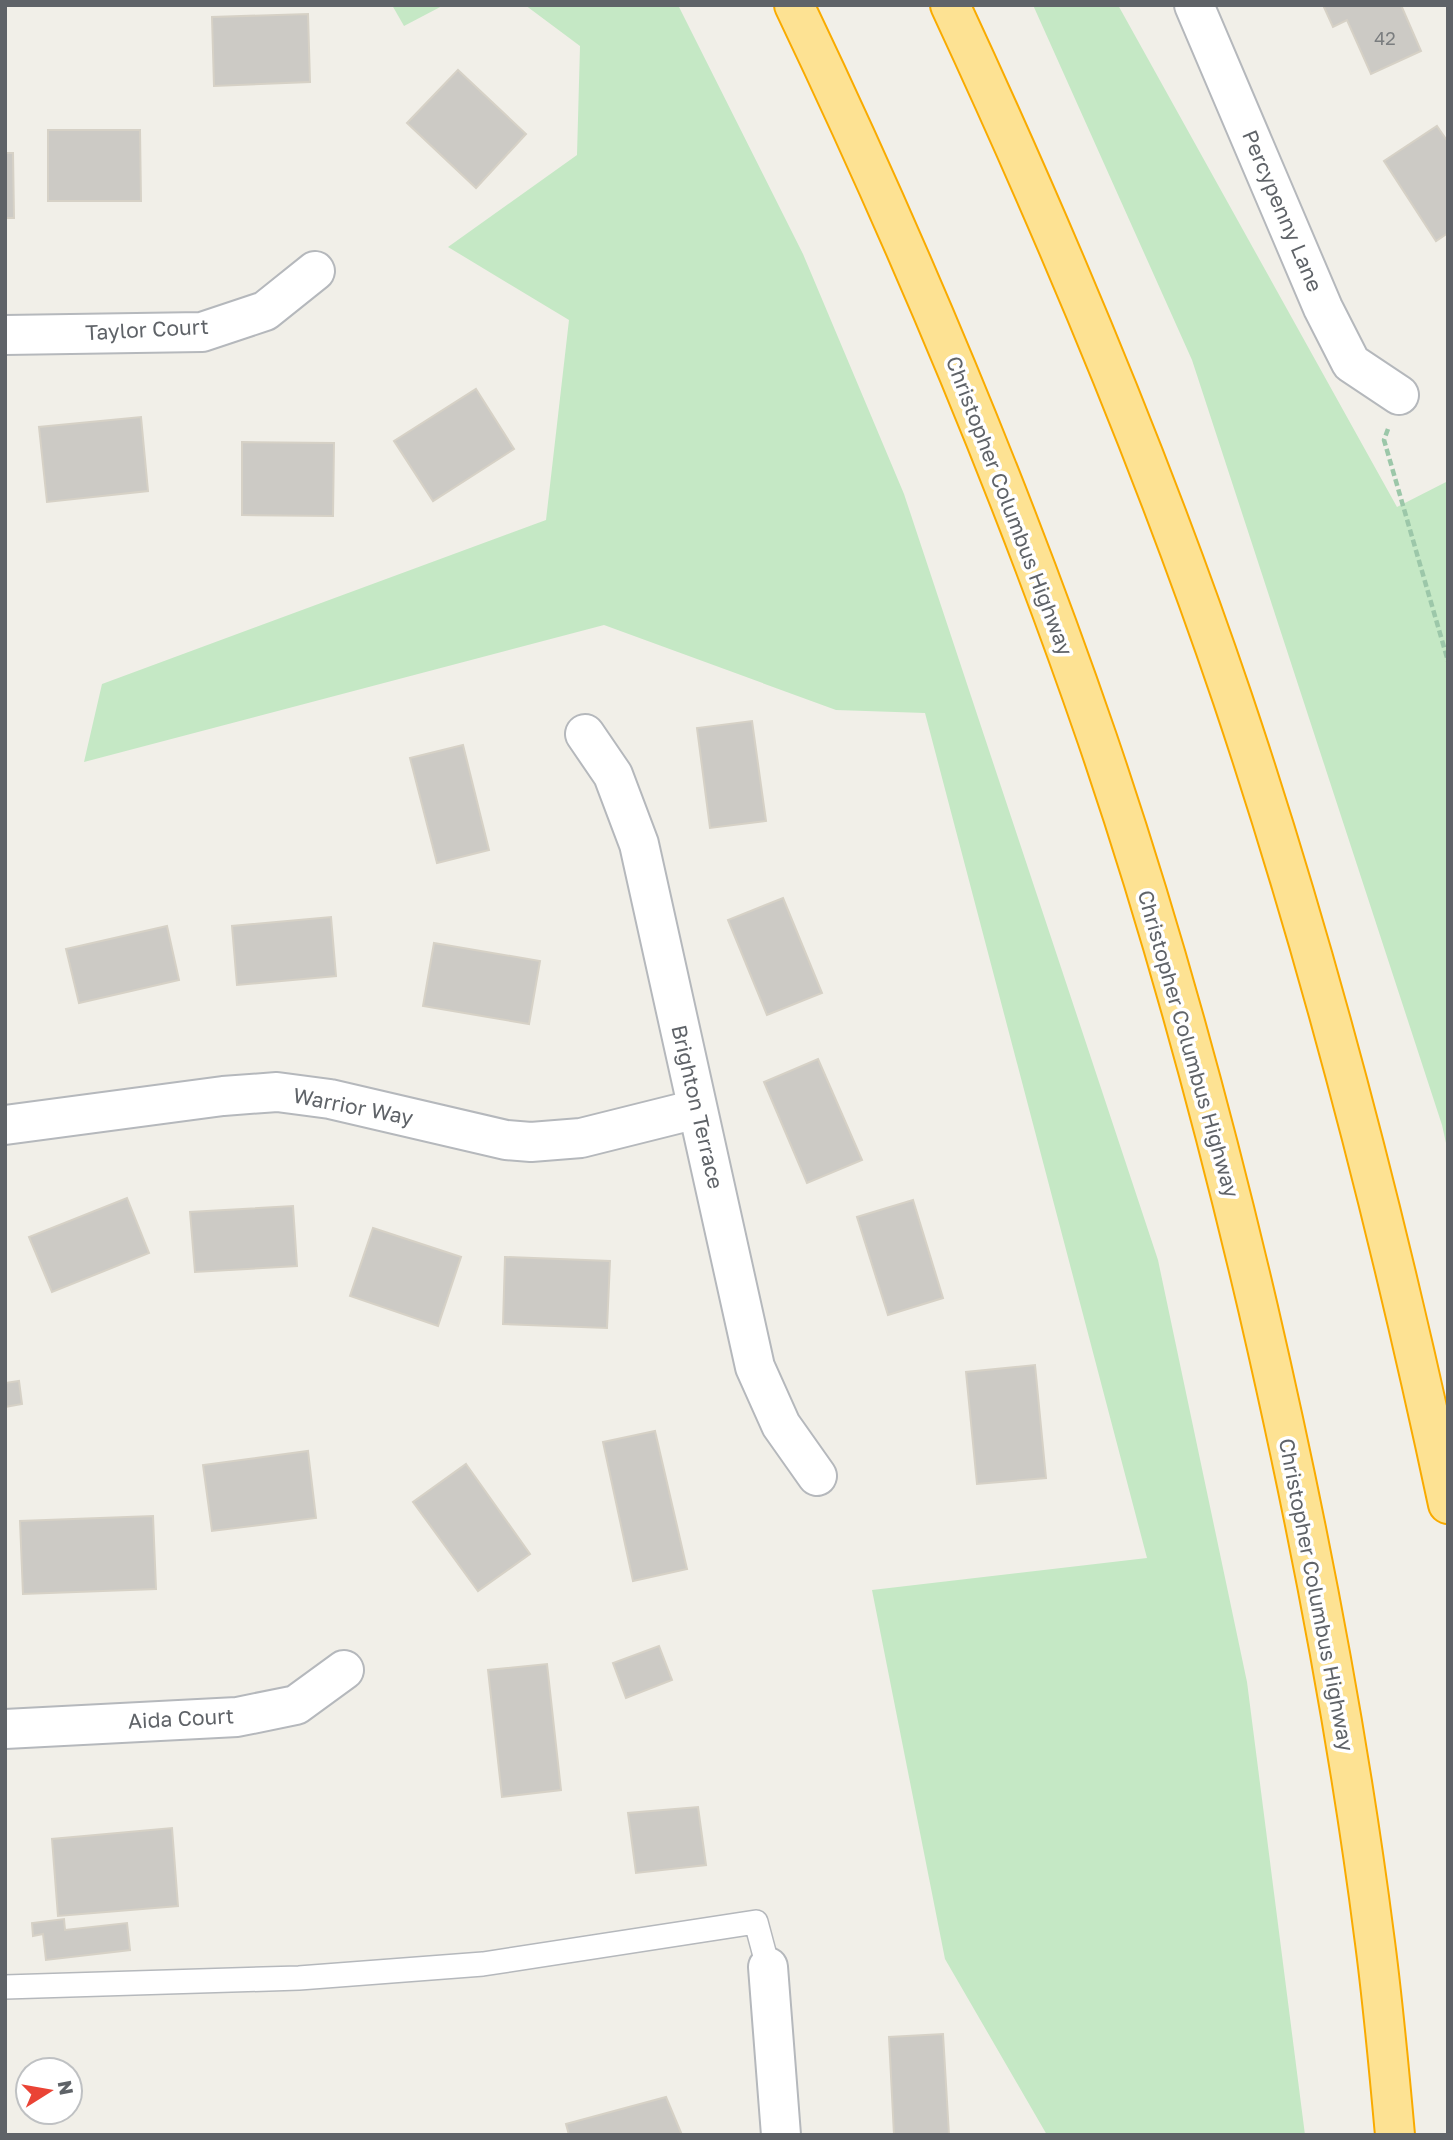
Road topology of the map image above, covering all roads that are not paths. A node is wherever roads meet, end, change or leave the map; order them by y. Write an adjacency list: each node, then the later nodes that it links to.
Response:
1 (794, 5): 17 (highway, Christopher Columbus Highway)
2 (950, 5): 11 (highway)
3 (1194, 5): 6 (street, Percypenny Lane)
4 (314, 271): 5 (street, Taylor Court)
5 (5, 335)
6 (1399, 395)
7 (585, 734): 8 (street, Brighton Terrace)
8 (697, 1109): 9 (street, Warrior Way); 10 (street, Brighton Terrace)
9 (5, 1125)
10 (817, 1476)
11 (1448, 1504)
12 (344, 1670): 13 (street, Aida Court)
13 (5, 1729)
14 (768, 1968): 15 (lane); 16 (street)
15 (5, 1987)
16 (781, 2135)
17 (1395, 2135)

